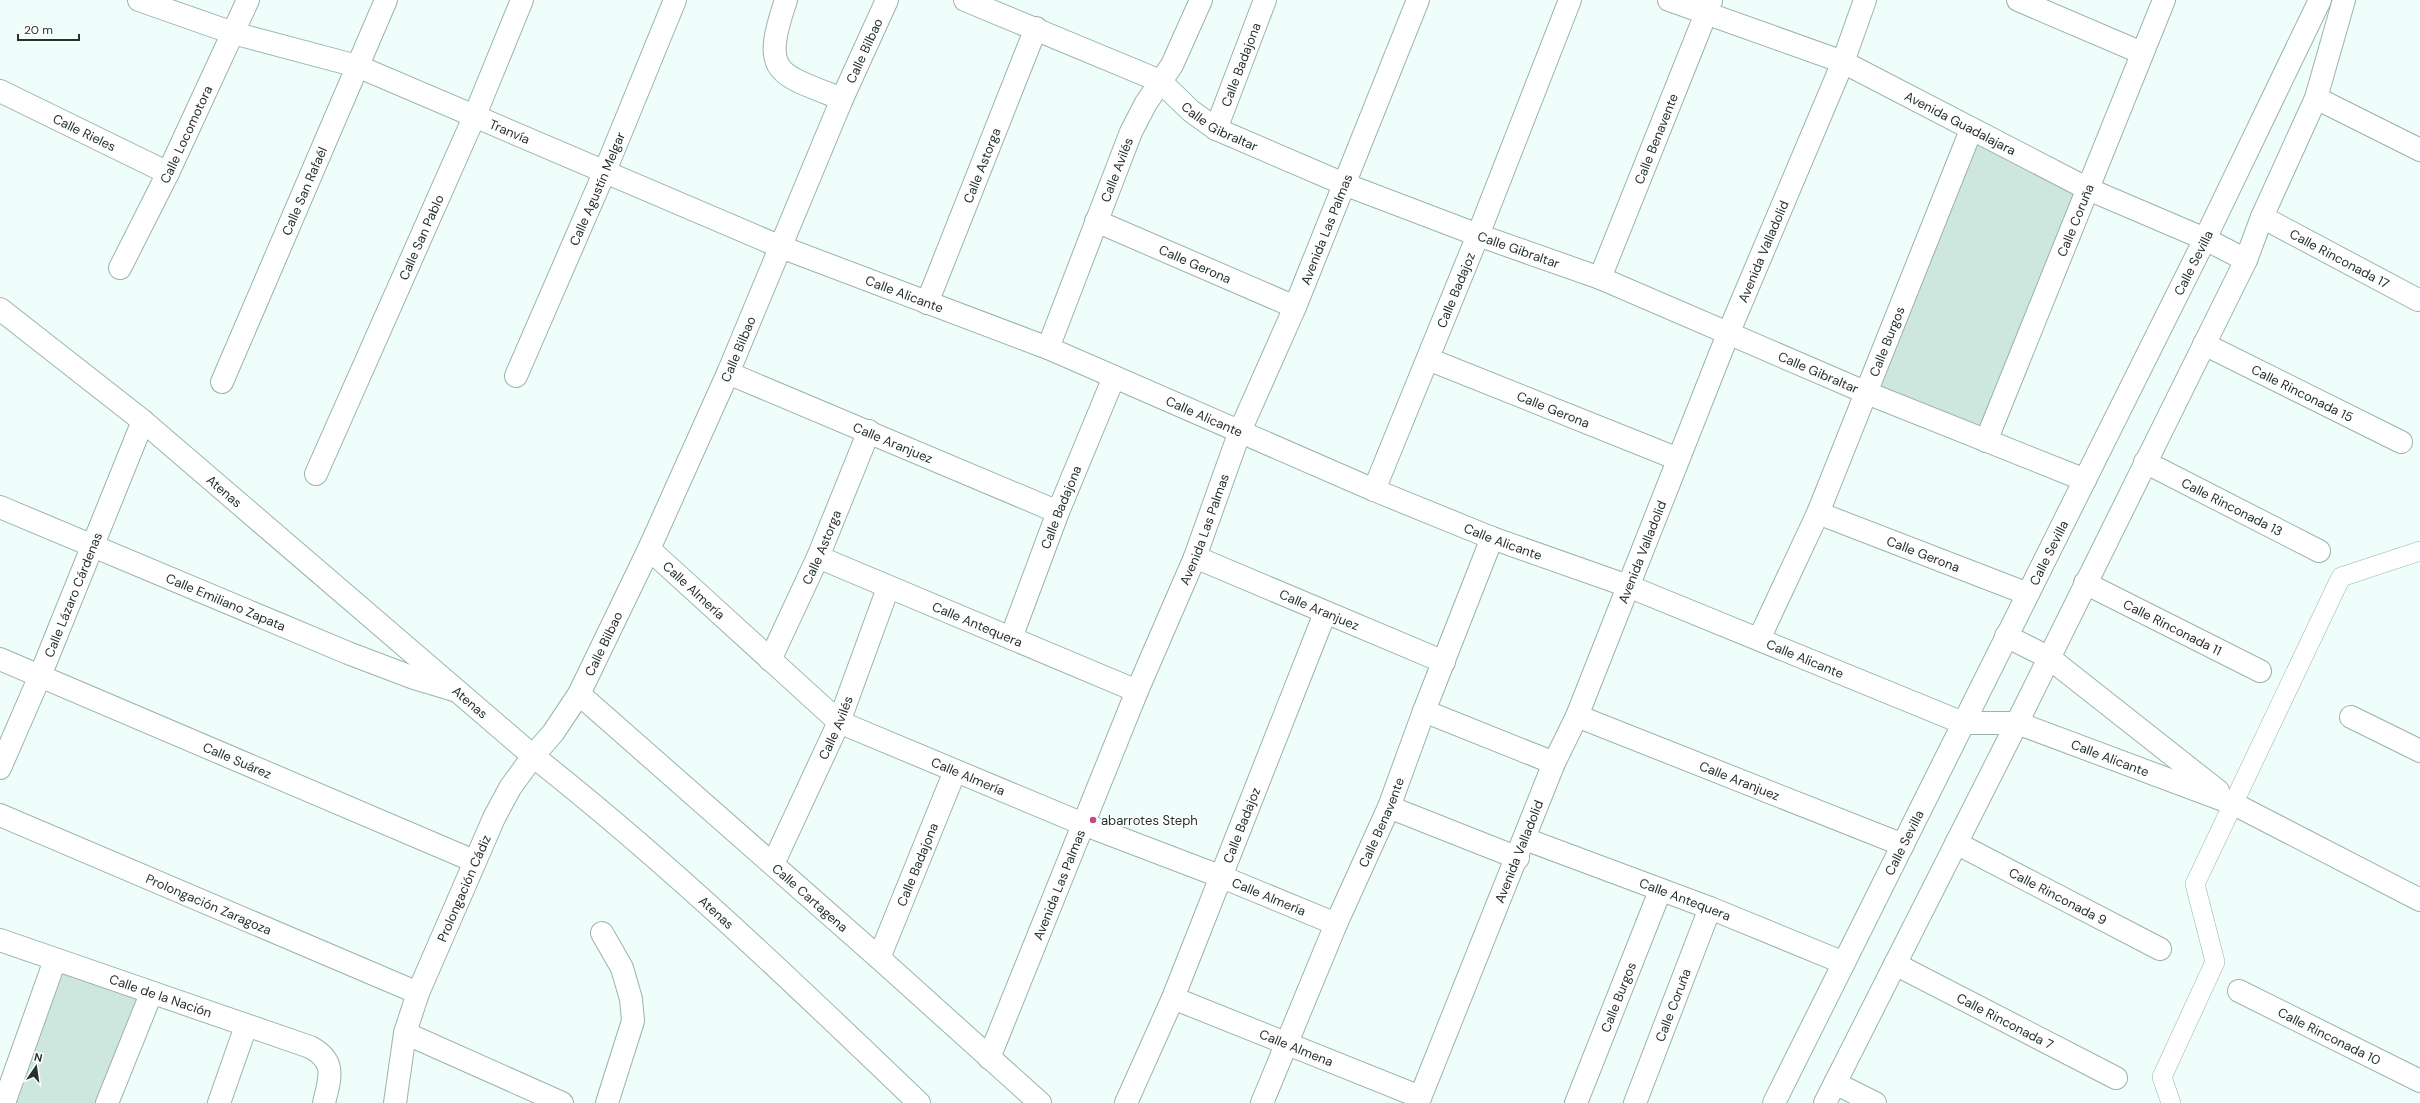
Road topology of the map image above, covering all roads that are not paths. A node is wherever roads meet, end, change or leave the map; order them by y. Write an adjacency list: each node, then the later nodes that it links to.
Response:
1 (139, 0): 21 (street, Tranvía)
2 (248, 0): 21 (street, Calle Locomotora)
3 (386, 0): 24 (street, Calle San Rafaél)
4 (522, 0): 29 (street, Calle San Pablo)
5 (675, 0): 33 (street, Calle Agustín Melgar)
6 (786, 0): 28 (street)
7 (887, 0): 28 (street, Calle Bilbao)
8 (964, 0): 20 (street, Calle Gibraltar)
9 (1201, 0): 25 (street, Calle Avilés)
10 (1265, 0): 30 (street, Calle Badajona)
11 (1418, 0): 35 (street, Avenida Las Palmas)
12 (1570, 0): 39 (street, Calle Badajoz)
13 (1669, 0): 19 (street, Avenida Guadalajara)
14 (1865, 0): 23 (street, Avenida Valladolid)
15 (2018, 0): 22 (street)
16 (2164, 0): 22 (street, Calle Coruña)
17 (2320, 0): 40 (street, Calle Sevilla)
18 (2342, 1): 27 (street)
19 (1709, 7): 23 (street, Avenida Guadalajara); 44 (street, Calle Benavente)
20 (1036, 28): 25 (street, Calle Gibraltar); 46 (street, Calle Astorga)
21 (233, 33): 24 (street, Tranvía); 34 (street, Calle Locomotora)
22 (2142, 53): 36 (street, Calle Coruña)
23 (1843, 62): 31 (street, Avenida Guadalajara); 49 (street, Avenida Valladolid)
24 (357, 66): 29 (street, Tranvía); 56 (street, Calle San Rafaél)
25 (1160, 81): 30 (street, Calle Gibraltar); 38 (street, Calle Avilés)
26 (0, 91): 34 (street, Calle Rieles)
27 (2316, 98): 32 (street); 37 (street)
28 (842, 99): 41 (street, Calle Bilbao)
29 (475, 115): 33 (street, Tranvía); 65 (street, Calle San Pablo)
30 (1216, 129): 35 (street, Calle Gibraltar)
31 (1971, 130): 36 (street, Avenida Guadalajara); 57 (street, Calle Burgos)
32 (2420, 150)
33 (605, 171): 41 (street, Tranvía); 54 (street, Calle Agustín Melgar)
34 (168, 173): 43 (street, Calle Locomotora)
35 (1344, 184): 39 (street, Calle Gibraltar); 47 (street, Avenida Las Palmas)
36 (2088, 189): 40 (street, Avenida Guadalajara); 61 (street, Calle Coruña)
37 (2262, 217): 42 (street); 45 (street, Calle Rinconada 17)
38 (1096, 221): 47 (street, Calle Gerona); 51 (street, Calle Avilés)
39 (1478, 235): 44 (street, Calle Gibraltar); 52 (street, Calle Badajoz)
40 (2205, 239): 42 (street, Avenida Guadalajara); 66 (street, Calle Sevilla)
41 (781, 247): 46 (street, Calle Alicante); 53 (street, Calle Bilbao)
42 (2246, 260): 50 (street)
43 (120, 268)
44 (1600, 278): 49 (street, Calle Gibraltar)
45 (2418, 300)
46 (927, 303): 51 (street, Calle Alicante)
47 (1295, 307): 60 (street, Avenida Las Palmas)
48 (3, 315): 58 (street, Atenas)
49 (1728, 334): 57 (street, Calle Gibraltar); 63 (street, Avenida Valladolid)
50 (2204, 344): 62 (street, Calle Rinconada 15); 64 (street)
51 (1048, 348): 55 (street, Calle Alicante)
52 (1428, 359): 63 (street, Calle Gerona); 67 (street, Calle Badajoz)
53 (728, 373): 59 (street, Calle Aranjuez); 73 (street, Calle Bilbao)
54 (516, 376)
55 (1114, 377): 60 (street, Calle Alicante); 69 (street, Calle Badajona)
56 (222, 382)
57 (1867, 393): 61 (street, Calle Gibraltar); 70 (street, Calle Burgos)
58 (143, 421): 72 (street, Calle Lázaro Cárdenas); 92 (street, Atenas)
59 (869, 431): 69 (street, Calle Aranjuez); 76 (street, Calle Astorga)
60 (1240, 432): 67 (street, Calle Alicante); 77 (street, Avenida Las Palmas)
61 (1986, 441): 66 (street, Calle Gibraltar)
62 (2401, 442)
63 (1678, 459): 79 (street, Avenida Valladolid)
64 (2145, 462): 74 (street, Calle Rinconada 13); 78 (street)
65 (316, 474)
66 (2084, 480): 81 (street, Calle Sevilla)
67 (1374, 490): 71 (street, Calle Alicante)
68 (0, 507): 72 (street, Calle Emiliano Zapata)
69 (1058, 512): 84 (street, Calle Badajona)
70 (1818, 513): 81 (street, Calle Gerona); 85 (street, Calle Burgos)
71 (1492, 538): 79 (street, Calle Alicante); 89 (street, Calle Benavente)
72 (92, 546): 91 (street, Calle Lázaro Cárdenas); 92 (street, Calle Emiliano Zapata)
73 (649, 549): 88 (street, Calle Almería); 94 (street, Calle Bilbao)
74 (2319, 551)
75 (2420, 551): 106 (street)
76 (818, 557): 80 (street, Calle Antequera); 88 (street, Calle Astorga)
77 (1195, 558): 82 (street, Calle Aranjuez); 93 (street, Avenida Las Palmas)
78 (2085, 583): 86 (street); 90 (street, Calle Rinconada 11)
79 (1628, 586): 85 (street, Calle Alicante); 96 (street, Avenida Valladolid)
80 (888, 588): 84 (street, Calle Antequera); 98 (street, Calle Avilés)
81 (2028, 594): 83 (street, Calle Sevilla)
82 (1326, 613): 89 (street, Calle Aranjuez); 115 (street, Calle Badajoz)
83 (2006, 636): 86 (street, Calle Alicante); 99 (street, Calle Sevilla)
84 (1010, 638): 93 (street, Calle Antequera)
85 (1759, 639): 99 (street, Calle Alicante)
86 (2048, 657): 100 (street); 106 (street, Calle Alicante)
87 (0, 659): 91 (street, Calle Suárez)
88 (770, 660): 98 (street, Calle Almería)
89 (1444, 662): 95 (street, Calle Benavente)
90 (2260, 671)
91 (40, 676): 104 (street, Calle Lázaro Cárdenas); 113 (street, Calle Suárez)
92 (454, 690): 102 (street, Atenas)
93 (1137, 691): 109 (street, Avenida Las Palmas)
94 (579, 694): 102 (street, Prolongación Cádiz); 114 (street, Calle Cartagena)
95 (1424, 711): 103 (street); 107 (street, Calle Benavente)
96 (1577, 716): 103 (street, Avenida Valladolid); 111 (street, Calle Aranjuez)
97 (2351, 717): 101 (street)
98 (839, 722): 105 (street, Calle Almería); 114 (street, Calle Avilés)
99 (1963, 723): 100 (street, Calle Alicante); 111 (street, Calle Sevilla)
100 (2017, 723): 106 (street, Calle Alicante); 110 (street)
101 (2420, 751)
102 (533, 756): 113 (street, Prolongación Cádiz); 146 (street, Atenas)
103 (1554, 763): 112 (street, Avenida Valladolid)
104 (0, 768)
105 (955, 771): 109 (street, Calle Almería); 123 (street, Calle Badajona)
106 (2234, 804): 117 (street, Calle Alicante); 155 (street)
107 (1389, 807): 112 (street, Calle Antequera); 119 (street, Calle Benavente)
108 (0, 815): 128 (street, Prolongación Zaragoza)
109 (1083, 824): 115 (street, Calle Almería); 134 (street, Avenida Las Palmas)
110 (1956, 843): 122 (street, Calle Rinconada 9); 126 (street)
111 (1903, 845): 125 (street, Calle Sevilla)
112 (1522, 849): 116 (street, Calle Antequera); 138 (street, Avenida Valladolid)
113 (474, 861): 128 (street, Prolongación Cádiz)
114 (773, 864): 123 (street, Calle Cartagena)
115 (1222, 877): 119 (street, Calle Almería); 130 (street, Calle Badajoz)
116 (1660, 891): 118 (street, Calle Antequera); 150 (street, Calle Burgos)
117 (2420, 900)
118 (1710, 908): 125 (street, Calle Antequera); 151 (street, Calle Coruña)
119 (1336, 924): 133 (street, Calle Benavente)
120 (602, 933): 145 (street)
121 (0, 940): 124 (street, Calle de la Nación)
122 (2160, 949)
123 (879, 958): 134 (street, Calle Cartagena)
124 (55, 960): 129 (street, Calle de la Nación); 139 (street)
125 (1844, 963): 152 (street, Calle Sevilla)
126 (1895, 964): 135 (street, Calle Rinconada 7); 137 (street)
127 (2239, 991): 136 (street, Calle Rinconada 10)
128 (418, 993): 132 (street, Prolongación Cádiz)
129 (151, 994): 131 (street, Calle de la Nación); 140 (street)
130 (1173, 998): 133 (street, Calle Almena); 148 (street, Calle Badajoz)
131 (246, 1026): 141 (street); 142 (street, Calle de la Nación)
132 (405, 1033): 143 (street, Prolongación Cádiz); 144 (street)
133 (1287, 1043): 138 (street, Calle Almena); 149 (street, Calle Benavente)
134 (989, 1058): 147 (street, Calle Cartagena)
135 (2116, 1078)
136 (2420, 1081)
137 (1835, 1083): 153 (street); 154 (street)
138 (1419, 1100)
139 (4, 1103)
140 (107, 1103)
141 (219, 1103)
142 (324, 1103)
143 (396, 1103)
144 (562, 1103)
145 (607, 1103)
146 (919, 1103)
147 (1040, 1103)
148 (1126, 1103)
149 (1262, 1103)
150 (1576, 1103)
151 (1636, 1103)
152 (1774, 1103)
153 (1824, 1103)
154 (1875, 1103)
155 (2171, 1103)

